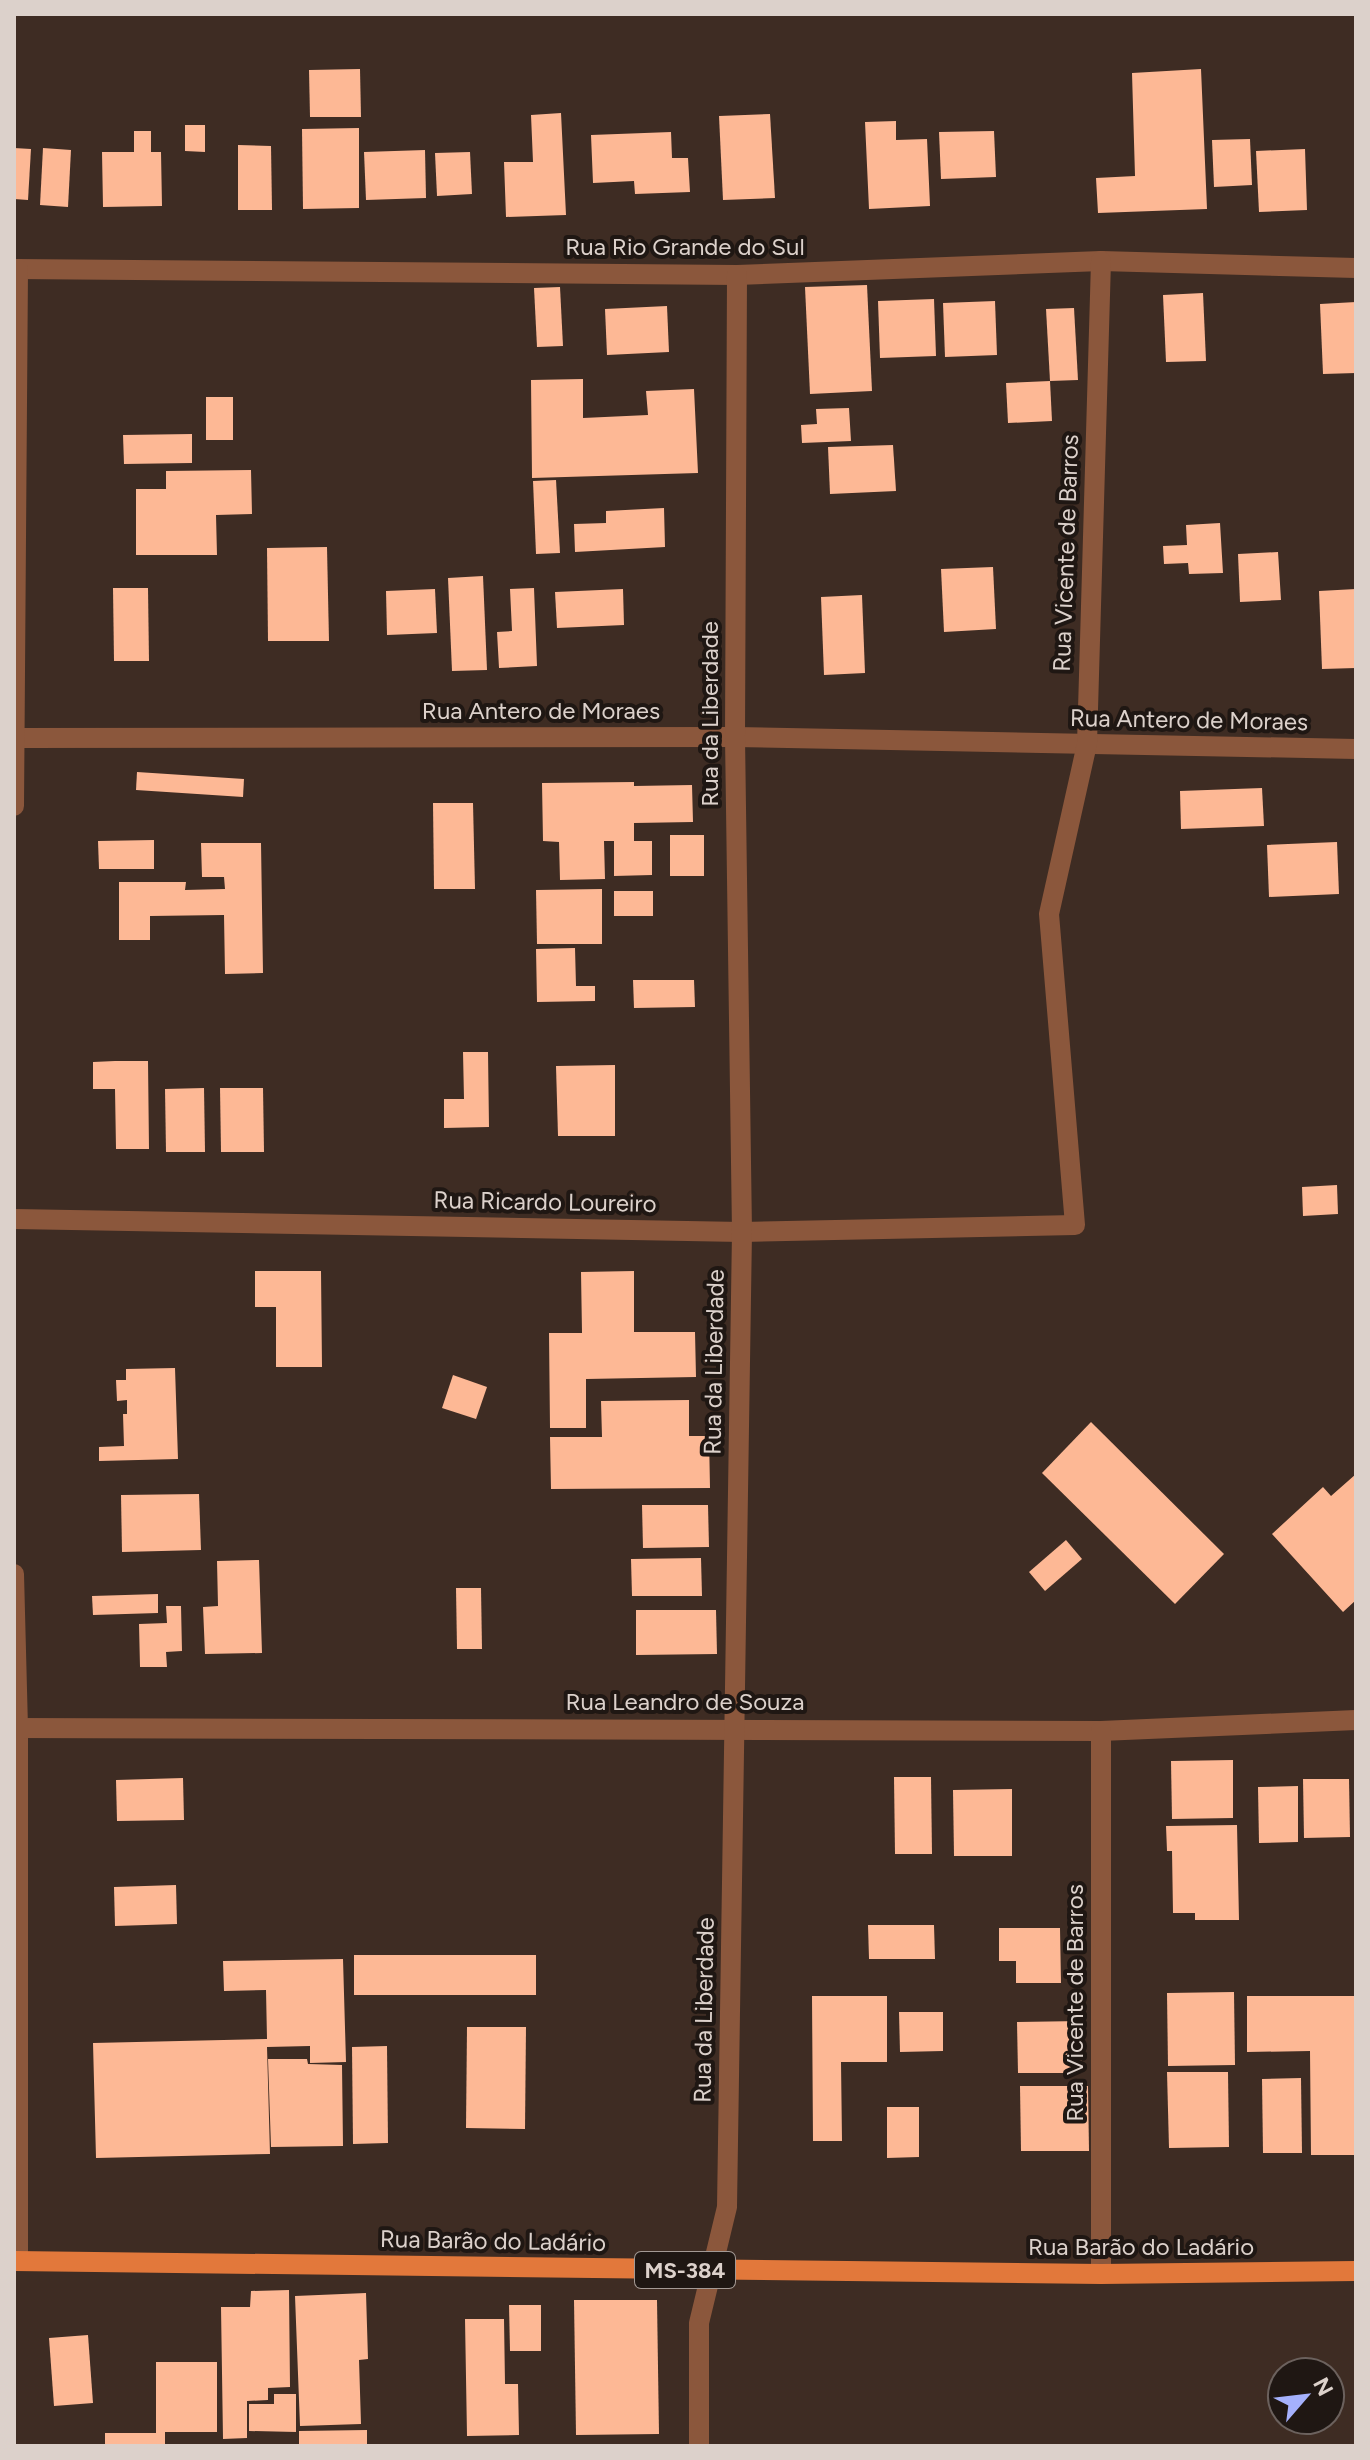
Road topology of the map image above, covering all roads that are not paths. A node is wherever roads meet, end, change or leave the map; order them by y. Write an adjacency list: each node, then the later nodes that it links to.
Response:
1 (1101, 261): 2 (street, Rua Rio Grande do Sul); 4 (street, Rua Rio Grande do Sul); 7 (street, Rua Vicente de Barros)
2 (1356, 268)
3 (16, 269): 4 (street, Rua Rio Grande do Sul); 6 (street)
4 (737, 275): 5 (street, Rua da Liberdade)
5 (735, 737): 6 (street, Rua Antero de Moraes); 7 (street, Rua Antero de Moraes); 12 (street, Rua da Liberdade)
6 (15, 738): 9 (street)
7 (1087, 744): 8 (street, Rua Antero de Moraes); 11 (street, Rua Vicente de Barros)
8 (1356, 749)
9 (14, 806)
10 (14, 1219): 12 (street, Rua Ricardo Loureiro)
11 (1075, 1225): 12 (street, Rua Ricardo Loureiro)
12 (742, 1232): 16 (street, Rua da Liberdade)
13 (14, 1574): 15 (street)
14 (1356, 1720): 17 (street, Rua Leandro de Souza)
15 (16, 1728): 16 (street, Rua Leandro de Souza); 18 (street)
16 (734, 1728): 17 (street, Rua Leandro de Souza); 19 (street, Rua da Liberdade)
17 (1101, 1731): 21 (street, Rua Vicente de Barros)
18 (16, 2261): 19 (main road, Rua Barão do Ladário / MS-384)
19 (710, 2271): 21 (main road, Rua Barão do Ladário / MS-384); 22 (street, Rua da Liberdade)
20 (1356, 2271): 21 (main road, Rua Barão do Ladário / MS-384)
21 (1101, 2274)
22 (699, 2446)

